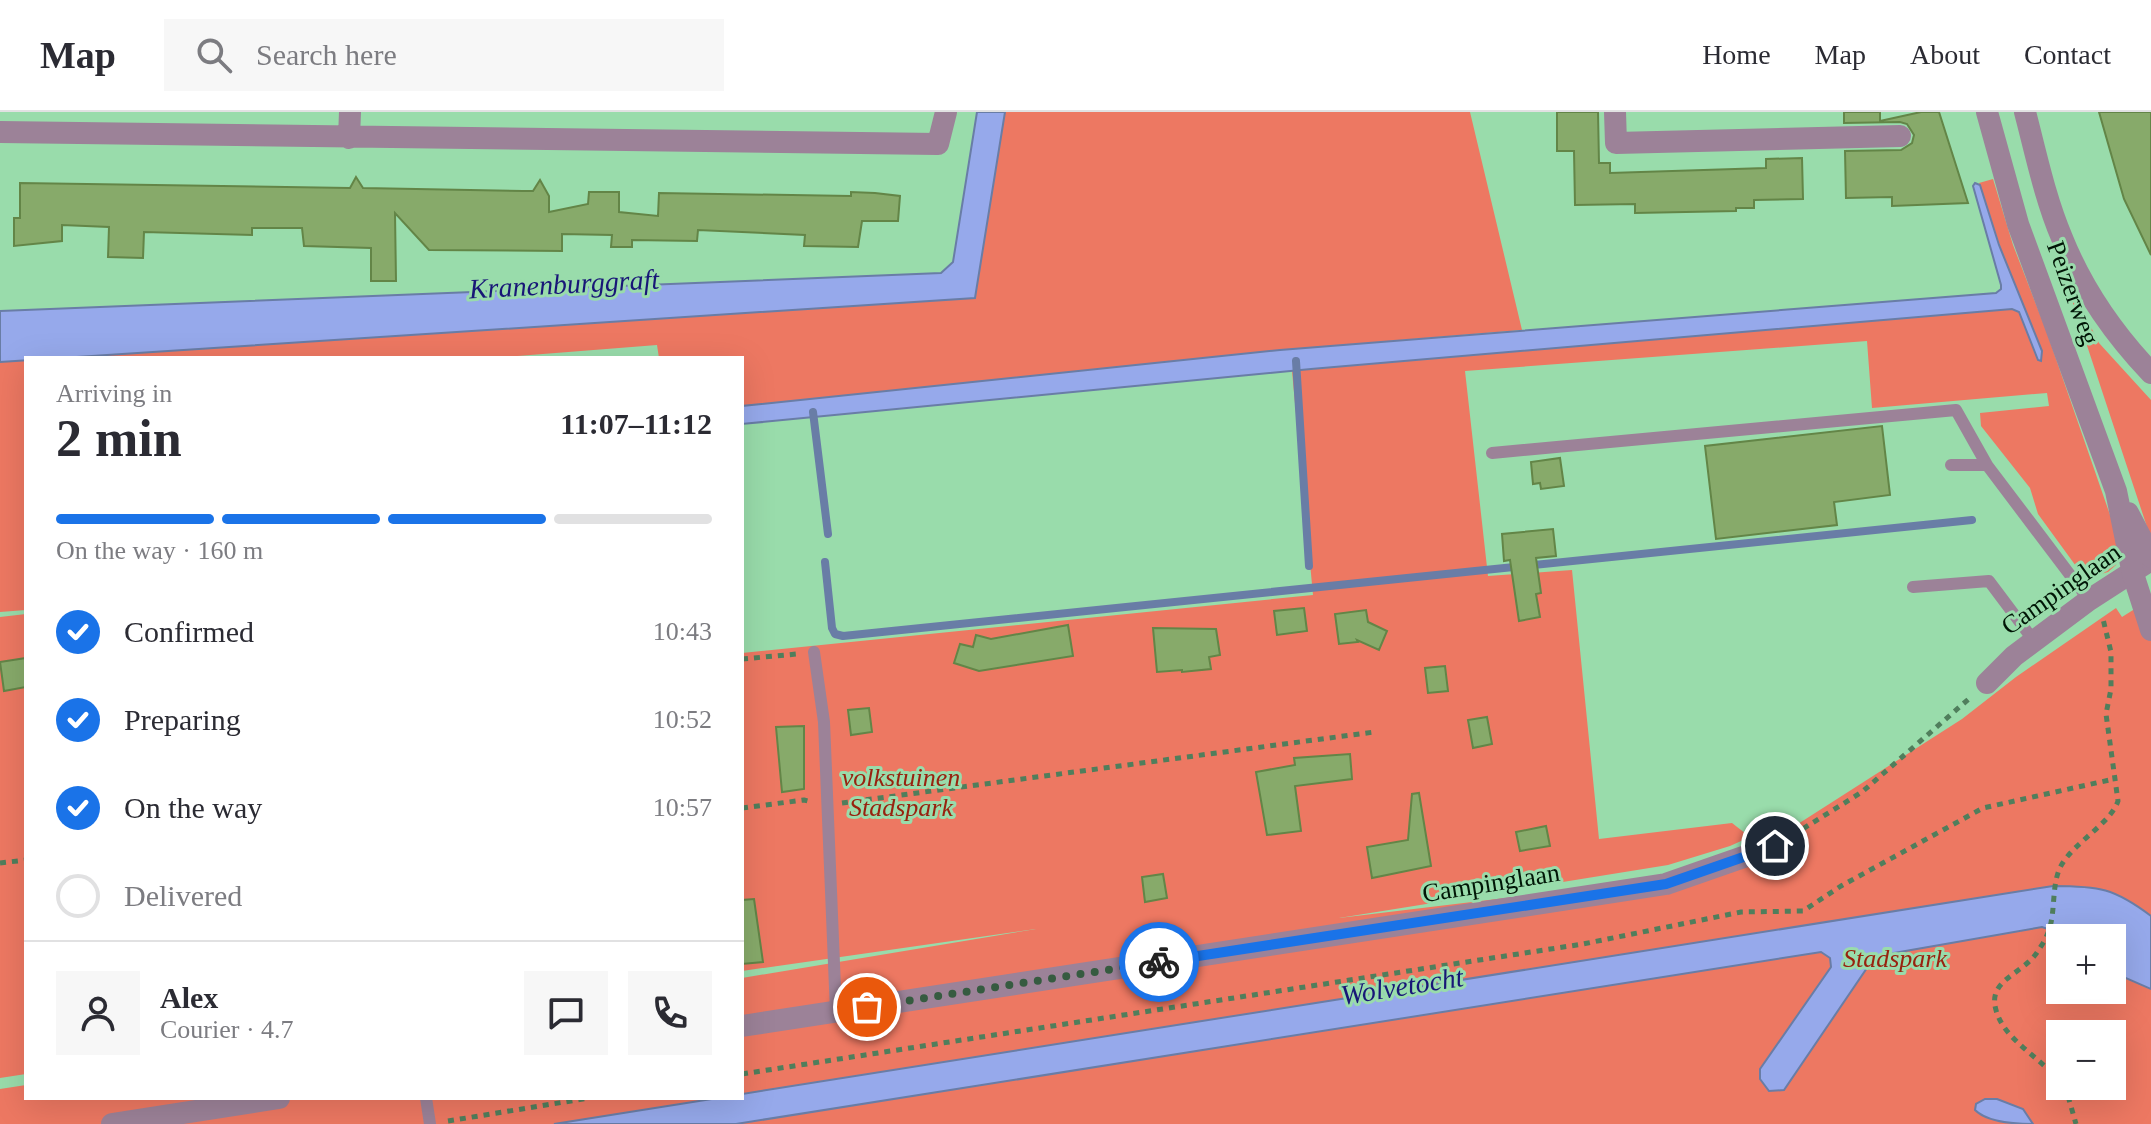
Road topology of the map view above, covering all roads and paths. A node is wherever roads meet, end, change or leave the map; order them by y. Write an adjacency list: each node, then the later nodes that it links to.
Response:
1 (350, 112): 8 (street)
2 (946, 112): 8 (street)
3 (1615, 112): 7 (street)
4 (1987, 112): 13 (street, Peizerweg)
5 (2025, 112): 9 (street, Peizerweg)
6 (0, 132): 8 (street)
7 (1900, 136)
8 (349, 138)
9 (2151, 373)
10 (1492, 453): 12 (lane)
11 (1951, 465): 12 (lane)
12 (1987, 465): 15 (lane)
13 (2145, 563): 15 (street, Campinglaan); 16 (street, Peizerweg)
14 (1913, 587): 17 (lane)
15 (2093, 598): 17 (street, Campinglaan); 22 (path)
16 (2151, 630)
17 (2034, 641): 20 (street, Campinglaan)
18 (814, 652): 19 (path); 23 (lane)
19 (744, 659)
20 (1987, 683): 25 (path)
21 (1374, 732): 23 (path)
22 (2114, 779): 30 (path); 31 (path)
23 (827, 805): 24 (path); 28 (lane)
24 (744, 808)
25 (1775, 846): 28 (street, Campinglaan)
26 (24, 860): 27 (path)
27 (0, 863)
28 (836, 1012): 29 (street, Campinglaan)
29 (744, 1026)
30 (2046, 1068)
31 (744, 1074)
32 (266, 1100): 36 (street)
33 (426, 1100): 37 (lane)
34 (577, 1100): 37 (path)
35 (2069, 1100): 38 (path)
36 (112, 1124)
37 (430, 1124)
38 (2076, 1124)

